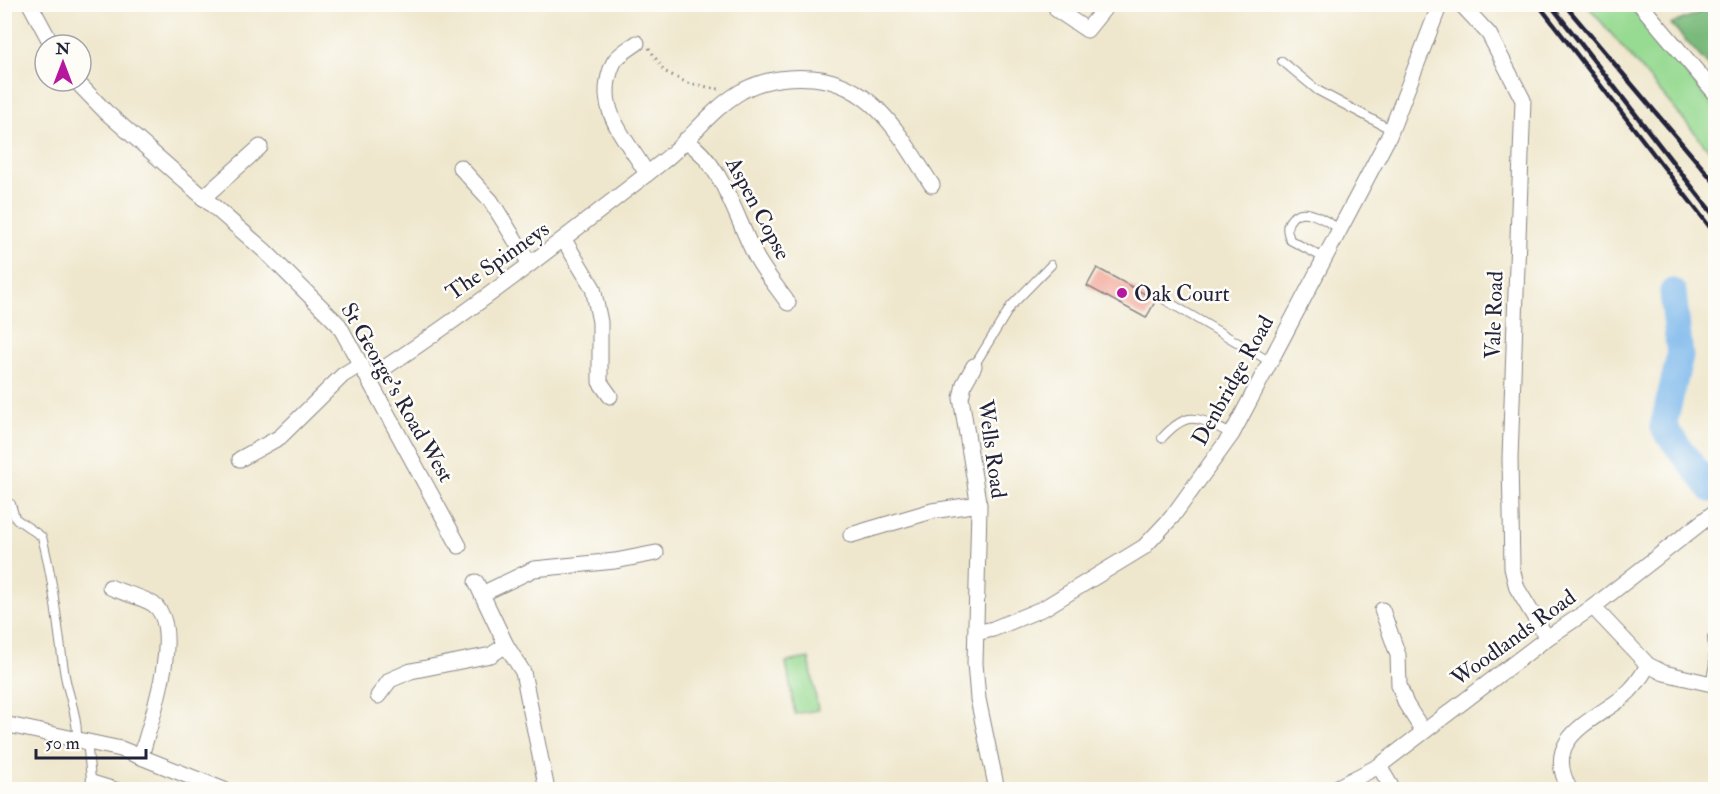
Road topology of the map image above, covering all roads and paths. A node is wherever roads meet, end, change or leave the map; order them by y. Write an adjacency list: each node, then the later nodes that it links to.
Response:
1 (30, 4): 7 (street)
2 (1108, 4): 6 (street)
3 (1440, 4): 13 (street, Denbridge Road)
4 (1461, 4): 45 (street, Vale Road)
5 (1640, 4): 11 (street)
6 (1057, 10)
7 (46, 33)
8 (637, 43): 12 (path); 17 (street)
9 (1282, 61): 13 (lane)
10 (88, 93): 19 (street, St George's Road West)
11 (1716, 94)
12 (729, 99): 14 (street, The Spinneys); 18 (street, The Spinneys)
13 (1392, 129): 20 (street, Denbridge Road)
14 (685, 140): 17 (street, The Spinneys); 26 (street, Aspen Copse)
15 (260, 147): 19 (street)
16 (460, 167): 23 (street)
17 (647, 174): 21 (street, The Spinneys)
18 (933, 185)
19 (203, 198): 29 (street, St George's Road West)
20 (1340, 229): 22 (street, Denbridge Road); 22 (lane)
21 (564, 240): 23 (street, The Spinneys); 30 (street)
22 (1324, 258): 27 (street, Denbridge Road)
23 (530, 264): 29 (street, The Spinneys)
24 (1051, 265): 28 (lane, Wells Road)
25 (1165, 300): 27 (lane)
26 (788, 303)
27 (1269, 362): 31 (street, Denbridge Road)
28 (975, 366): 35 (street, Wells Road)
29 (365, 371): 33 (street, The Spinneys); 38 (street, St George's Road West)
30 (610, 396)
31 (1232, 434): 32 (lane); 43 (street, Denbridge Road)
32 (1162, 438)
33 (240, 459)
34 (11, 504): 52 (lane)
35 (979, 504): 37 (street); 43 (street, Wells Road)
36 (1716, 511): 41 (street, Woodlands Road)
37 (852, 535)
38 (459, 546)
39 (656, 553): 46 (street)
40 (110, 587): 53 (street)
41 (1593, 607): 45 (street, Woodlands Road); 47 (street)
42 (1382, 610): 51 (street)
43 (976, 633): 61 (street)
44 (1712, 637): 48 (lane)
45 (1547, 638): 51 (street, Woodlands Road)
46 (506, 645): 49 (street); 60 (street)
47 (1648, 665): 48 (street); 56 (street)
48 (1713, 684)
49 (378, 696)
50 (4, 724): 52 (street)
51 (1423, 731): 54 (street, Woodlands Road)
52 (82, 739): 53 (street); 55 (lane)
53 (141, 756): 59 (street)
54 (1379, 766): 62 (street, Woodlands Road); 63 (street)
55 (91, 779): 57 (lane); 58 (lane)
56 (1568, 787)
57 (89, 789)
58 (127, 789)
59 (224, 789)
60 (547, 789)
61 (997, 789)
62 (1332, 789)
63 (1393, 789)

